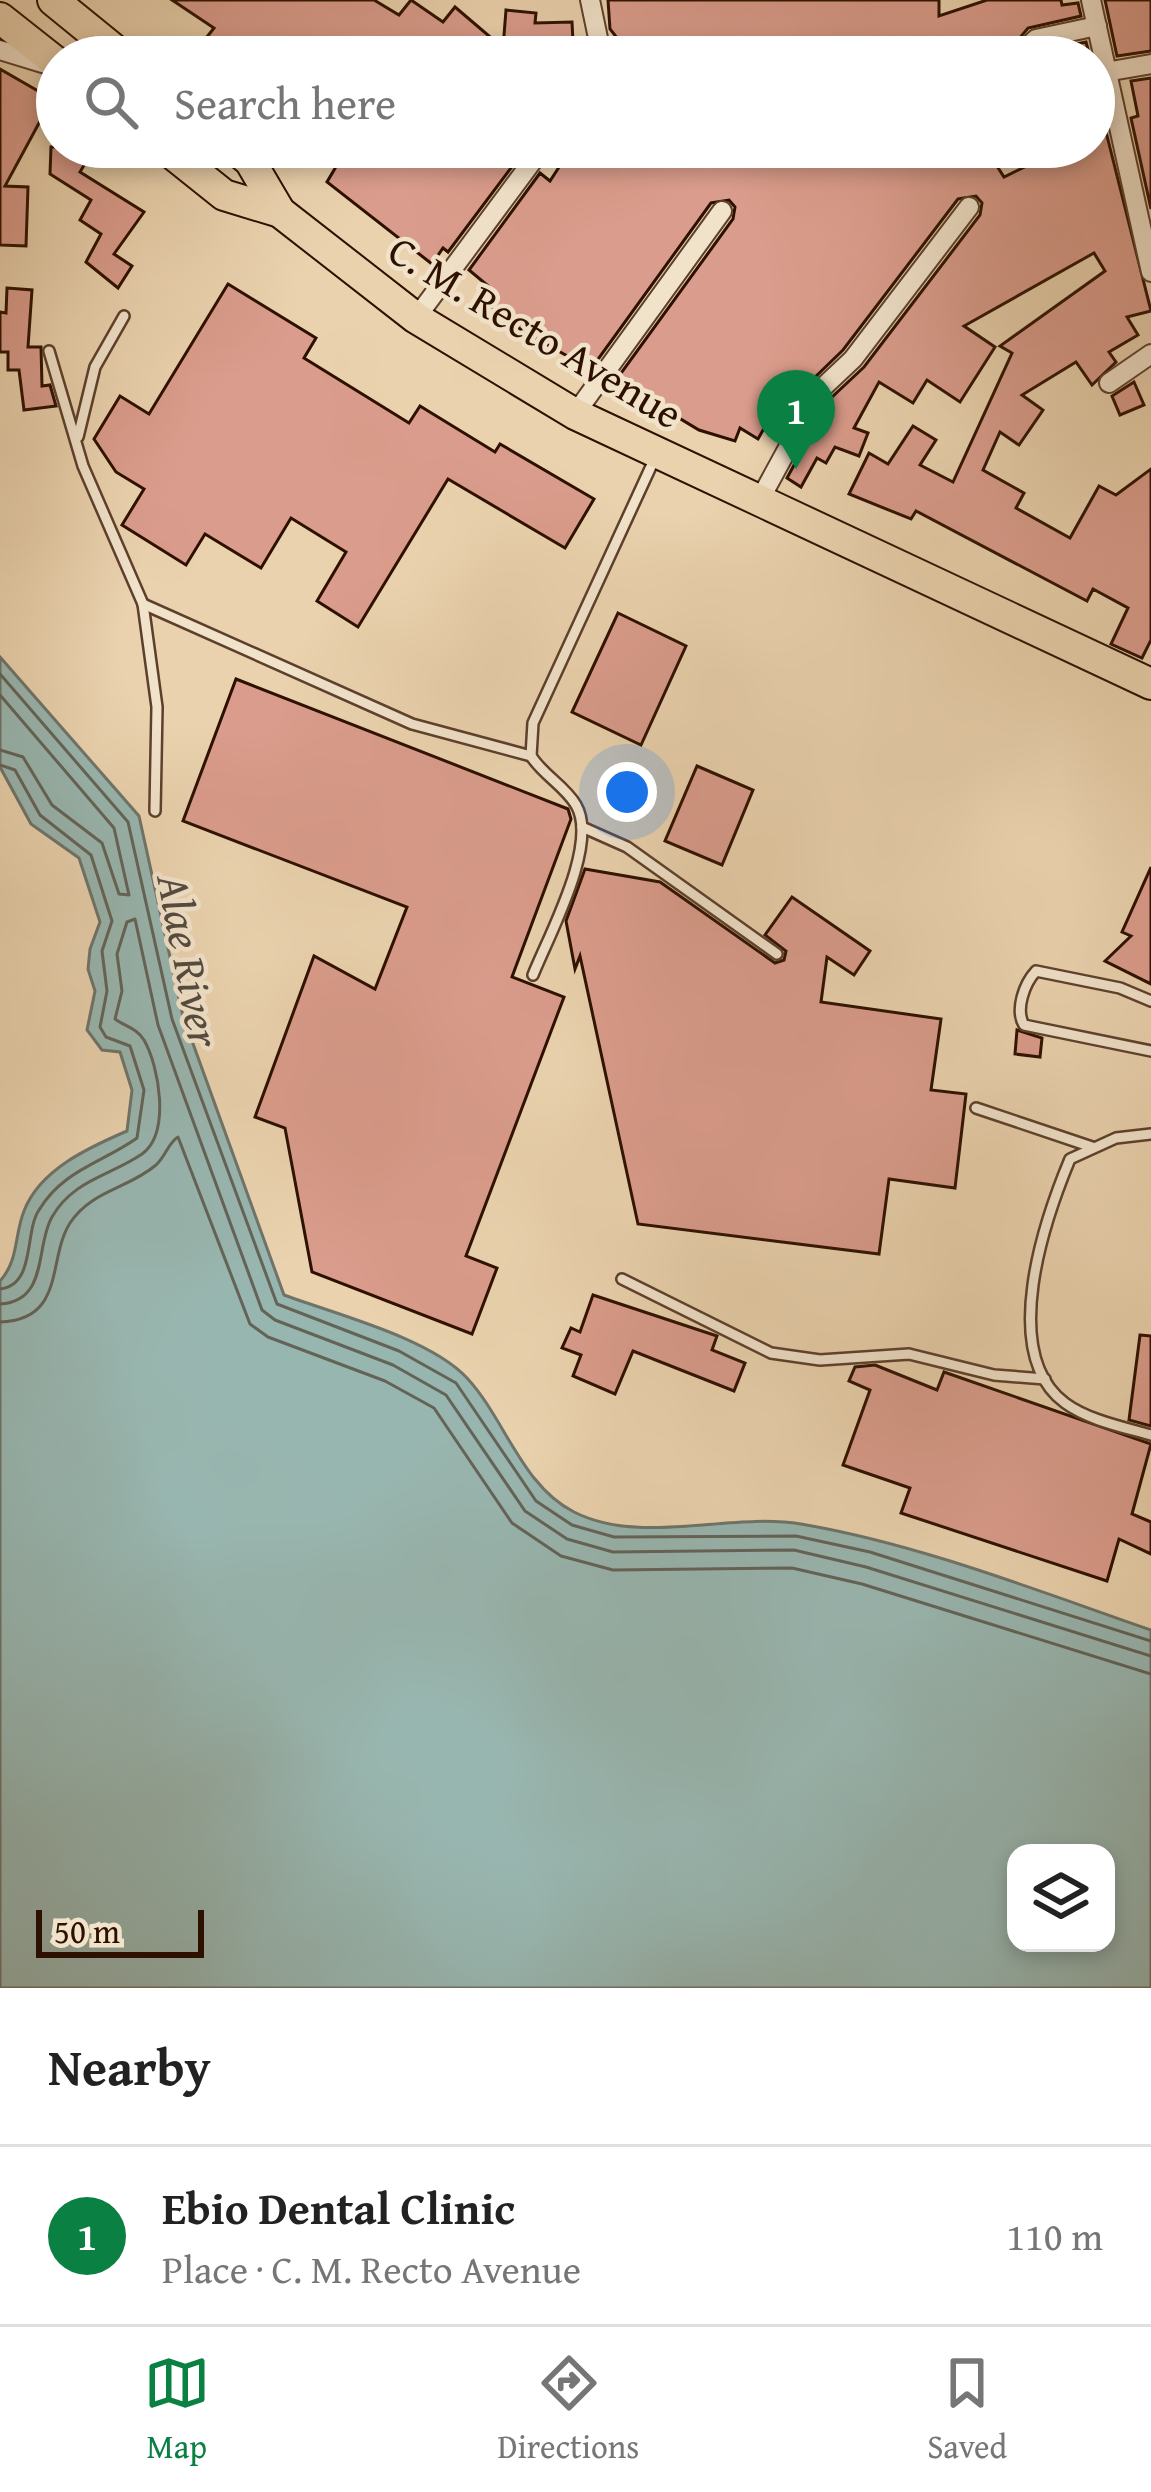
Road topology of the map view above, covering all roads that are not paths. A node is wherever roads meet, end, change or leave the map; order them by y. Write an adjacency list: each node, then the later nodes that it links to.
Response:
1 (53, 0): 6 (highway)
2 (590, 0): 7 (street)
3 (1091, 0): 5 (street)
4 (0, 18): 10 (highway)
5 (1097, 26): 8 (street); 9 (street)
6 (97, 36)
7 (598, 36)
8 (1050, 36)
9 (1098, 36)
10 (36, 48)
11 (0, 50): 12 (street)
12 (36, 59)
13 (1151, 64): 14 (street)
14 (1115, 70)
15 (1115, 128): 22 (street)
16 (190, 168): 21 (highway, C. M. Recto Avenue)
17 (255, 168): 21 (highway, C. M. Recto Avenue)
18 (528, 168): 24 (street)
19 (969, 207): 31 (street)
20 (722, 211): 28 (street)
21 (280, 212): 24 (highway, C. M. Recto Avenue)
22 (1151, 272)
23 (124, 316): 29 (lane)
24 (416, 318): 28 (highway, C. M. Recto Avenue)
25 (49, 351): 29 (lane)
26 (1151, 353): 27 (street)
27 (1109, 383)
28 (575, 414): 30 (highway, C. M. Recto Avenue)
29 (76, 443): 32 (lane)
30 (656, 456): 31 (highway, C. M. Recto Avenue); 34 (lane)
31 (758, 503): 33 (highway, C. M. Recto Avenue)
32 (143, 604): 34 (lane); 35 (lane)
33 (1151, 684)
34 (531, 756): 36 (lane)
35 (155, 811)
36 (582, 827): 37 (lane); 38 (lane)
37 (777, 954)
38 (533, 975)
39 (1151, 1001): 40 (lane)
40 (1151, 1052)
41 (976, 1108): 43 (lane)
42 (1151, 1134): 43 (lane)
43 (1092, 1147): 45 (lane)
44 (622, 1279): 45 (lane)
45 (1045, 1379): 46 (lane)
46 (1151, 1436)

